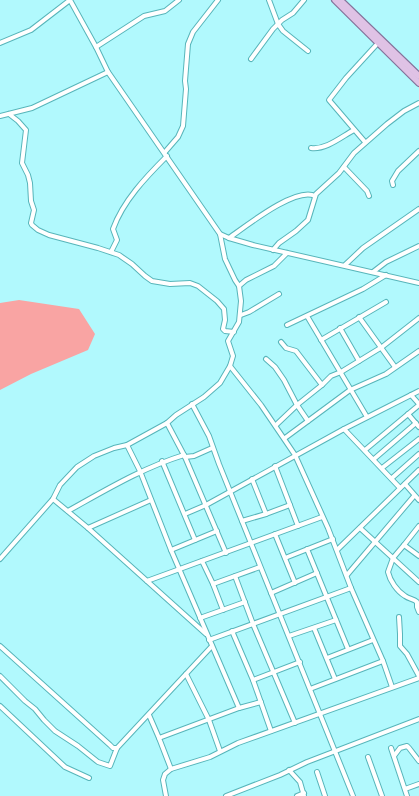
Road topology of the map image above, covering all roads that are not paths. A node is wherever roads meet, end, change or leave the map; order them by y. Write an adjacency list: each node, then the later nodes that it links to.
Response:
1 (70, 0): 10 (street); 11 (street)
2 (179, 0): 11 (street)
3 (218, 0): 24 (street)
4 (269, 0): 8 (street)
5 (304, 0): 8 (street)
6 (335, 0): 9 (main road)
7 (340, 0): 15 (main road)
8 (278, 24): 12 (street); 13 (street)
9 (378, 42): 16 (main road); 20 (street)
10 (0, 44)
11 (96, 47): 14 (street)
12 (308, 51)
13 (251, 59)
14 (108, 72): 18 (street); 24 (street)
15 (419, 76)
16 (419, 83)
17 (419, 103): 21 (street)
18 (9, 114): 19 (street); 34 (street)
19 (0, 116)
20 (354, 130): 21 (street); 22 (street)
21 (366, 142): 25 (street)
22 (311, 148)
23 (419, 151): 26 (street)
24 (166, 154): 30 (street); 34 (street)
25 (344, 168): 27 (street); 28 (street)
26 (393, 185)
27 (315, 196): 31 (street); 33 (street)
28 (369, 196)
29 (419, 209): 36 (street)
30 (220, 234): 31 (street); 40 (street)
31 (229, 238): 33 (street)
32 (419, 246): 37 (street)
33 (273, 250): 35 (street)
34 (111, 252): 49 (street)
35 (287, 253): 36 (street); 40 (street)
36 (346, 265): 37 (street)
37 (373, 272): 38 (street)
38 (386, 275): 39 (street); 44 (street)
39 (419, 283)
40 (239, 286): 43 (street)
41 (280, 294): 43 (street)
42 (386, 302): 45 (street)
43 (241, 315): 49 (street)
44 (307, 316): 47 (street); 50 (street)
45 (359, 316): 48 (street); 52 (street)
46 (419, 318): 52 (street)
47 (287, 325)
48 (340, 328): 50 (street); 55 (street)
49 (234, 332): 56 (street)
50 (321, 340): 58 (street)
51 (281, 342): 59 (street)
52 (382, 347): 55 (street); 57 (street)
53 (419, 351): 57 (street)
54 (266, 359): 65 (street)
55 (359, 361): 58 (street)
56 (230, 366): 63 (street); 70 (street)
57 (395, 367): 60 (street)
58 (341, 372): 59 (street); 60 (street)
59 (322, 386): 65 (street)
60 (350, 390): 67 (street); 68 (street)
61 (419, 391): 62 (street)
62 (411, 395): 64 (street); 67 (street)
63 (192, 404): 69 (street); 76 (street)
64 (419, 404): 66 (street)
65 (296, 405): 68 (street); 70 (street)
66 (408, 414): 71 (street); 77 (street)
67 (367, 417): 72 (street)
68 (308, 421): 73 (street)
69 (167, 423): 75 (street); 80 (street)
70 (276, 425): 73 (street)
71 (417, 425): 81 (street)
72 (344, 429): 77 (street); 79 (street)
73 (285, 438): 79 (street)
74 (419, 438): 84 (street)
75 (127, 445): 86 (street); 93 (street)
76 (212, 448): 80 (street); 91 (street)
77 (365, 450): 81 (street)
78 (419, 454): 87 (street)
79 (295, 455): 83 (street); 101 (street)
80 (184, 456): 82 (street); 96 (street)
81 (374, 459): 84 (street)
82 (162, 461): 86 (street); 99 (street)
83 (275, 466): 88 (street); 97 (street)
84 (382, 468): 87 (street)
85 (419, 470): 89 (street)
86 (140, 472): 94 (street); 98 (street)
87 (392, 478): 90 (street)
88 (252, 479): 91 (street); 100 (street)
89 (405, 484): 90 (street); 92 (street)
90 (400, 488): 106 (street)
91 (230, 491): 96 (street); 102 (street)
92 (414, 496): 95 (street); 111 (street)
93 (53, 499): 98 (street); 121 (street)
94 (151, 500): 105 (street); 115 (street)
95 (419, 500)
96 (206, 505): 99 (street); 107 (street)
97 (290, 505): 100 (street); 103 (street)
98 (68, 511): 105 (street)
99 (185, 514): 110 (street)
100 (266, 514): 102 (street)
101 (322, 517): 103 (street); 109 (street)
102 (242, 521): 112 (street)
103 (298, 526): 108 (street)
104 (419, 526): 113 (street)
105 (88, 528): 128 (street)
106 (360, 528): 111 (street); 116 (street)
107 (217, 531): 110 (street); 117 (street)
108 (275, 534): 112 (street); 119 (street)
109 (333, 539): 114 (street); 116 (street)
110 (195, 540): 115 (street)
111 (374, 542): 120 (street); 126 (street)
112 (251, 544): 117 (street); 123 (street)
113 (404, 545): 118 (street); 120 (street)
114 (307, 549): 119 (street); 125 (street)
115 (171, 550): 124 (street)
116 (337, 550): 126 (street)
117 (226, 553): 122 (street)
118 (419, 556)
119 (285, 558): 130 (street)
120 (393, 558): 129 (street); 137 (street)
121 (0, 559)
122 (202, 561): 124 (street); 131 (street)
123 (260, 567): 127 (street); 133 (street)
124 (180, 570): 128 (street); 140 (street)
125 (317, 573): 130 (street); 134 (street)
126 (347, 575): 132 (street)
127 (235, 576): 131 (street); 135 (street)
128 (147, 582): 145 (street)
129 (419, 582)
130 (295, 583): 133 (street)
131 (213, 584): 136 (street)
132 (351, 588): 134 (street); 148 (street)
133 (271, 593): 138 (street)
134 (327, 596): 138 (street); 141 (street)
135 (245, 602): 136 (street); 142 (street)
136 (223, 610): 140 (street)
137 (419, 612)
138 (279, 614): 142 (street); 146 (street)
139 (399, 617): 158 (street)
140 (200, 618): 145 (street)
141 (336, 620): 143 (street); 151 (street)
142 (253, 624): 144 (street); 155 (street)
143 (314, 628): 146 (street); 152 (street)
144 (232, 631): 147 (street); 160 (street)
145 (207, 635): 147 (street)
146 (289, 636): 154 (street)
147 (209, 640): 150 (street)
148 (373, 640): 151 (street); 153 (street)
149 (0, 646): 173 (street)
150 (212, 646): 156 (street); 165 (street)
151 (348, 649): 152 (street)
152 (326, 658): 159 (street)
153 (383, 661): 159 (street); 161 (street)
154 (300, 662): 155 (street); 162 (street)
155 (274, 672): 160 (street); 170 (street)
156 (186, 674): 167 (street); 169 (street)
157 (0, 676): 173 (street)
158 (419, 677): 161 (street)
159 (335, 679): 162 (street)
160 (252, 680): 163 (street)
161 (392, 687): 166 (street)
162 (310, 689): 166 (street)
163 (261, 702): 165 (street); 171 (street)
164 (0, 706): 183 (street)
165 (239, 708): 169 (street)
166 (320, 714): 170 (street); 176 (street)
167 (149, 715): 172 (street); 173 (street)
168 (419, 718): 176 (street)
169 (209, 720): 172 (street); 175 (street)
170 (295, 723): 171 (street)
171 (271, 731): 175 (street)
172 (159, 738): 180 (street)
173 (117, 748)
174 (391, 748): 177 (street)
175 (220, 751): 180 (street)
176 (335, 751): 181 (street); 191 (street)
177 (394, 756): 179 (street); 185 (street)
178 (368, 757): 192 (street)
179 (419, 761)
180 (172, 769): 187 (street)
181 (289, 770): 186 (street); 188 (street)
182 (317, 772): 190 (street)
183 (89, 778)
184 (419, 784): 185 (street)
185 (405, 789): 193 (street)
186 (304, 795): 189 (street)
187 (166, 796)
188 (226, 796)
189 (297, 796)
190 (325, 796)
191 (353, 796)
192 (382, 796)
193 (408, 796)

